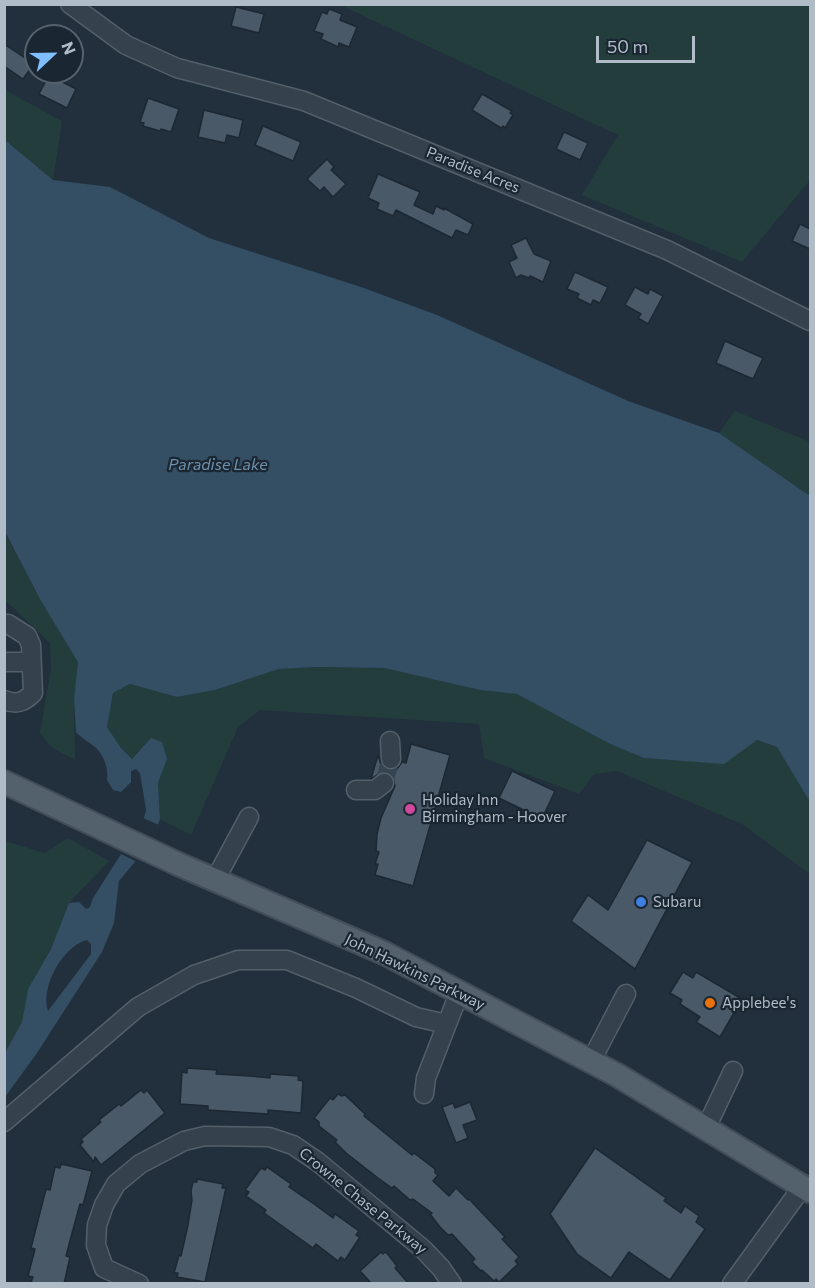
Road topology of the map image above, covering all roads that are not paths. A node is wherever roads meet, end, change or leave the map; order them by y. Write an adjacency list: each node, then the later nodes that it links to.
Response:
1 (70, 4): 2 (street, Paradise Acres)
2 (810, 321)
3 (8, 624): 5 (street)
4 (4, 662): 5 (street)
5 (31, 662): 6 (street)
6 (4, 700)
7 (4, 782): 11 (main road, John Hawkins Parkway)
8 (384, 783): 9 (street)
9 (356, 790)
10 (249, 817): 11 (street)
11 (216, 880): 12 (main road, John Hawkins Parkway)
12 (459, 993): 14 (street); 15 (main road, John Hawkins Parkway)
13 (626, 994): 15 (street)
14 (446, 1024): 17 (street); 18 (street)
15 (591, 1061): 19 (main road, John Hawkins Parkway)
16 (733, 1071): 19 (street)
17 (424, 1094)
18 (4, 1122)
19 (705, 1128): 20 (main road, John Hawkins Parkway)
20 (807, 1188): 23 (street)
21 (139, 1284): 22 (street, Crowne Chase Parkway)
22 (452, 1284)
23 (732, 1284)

